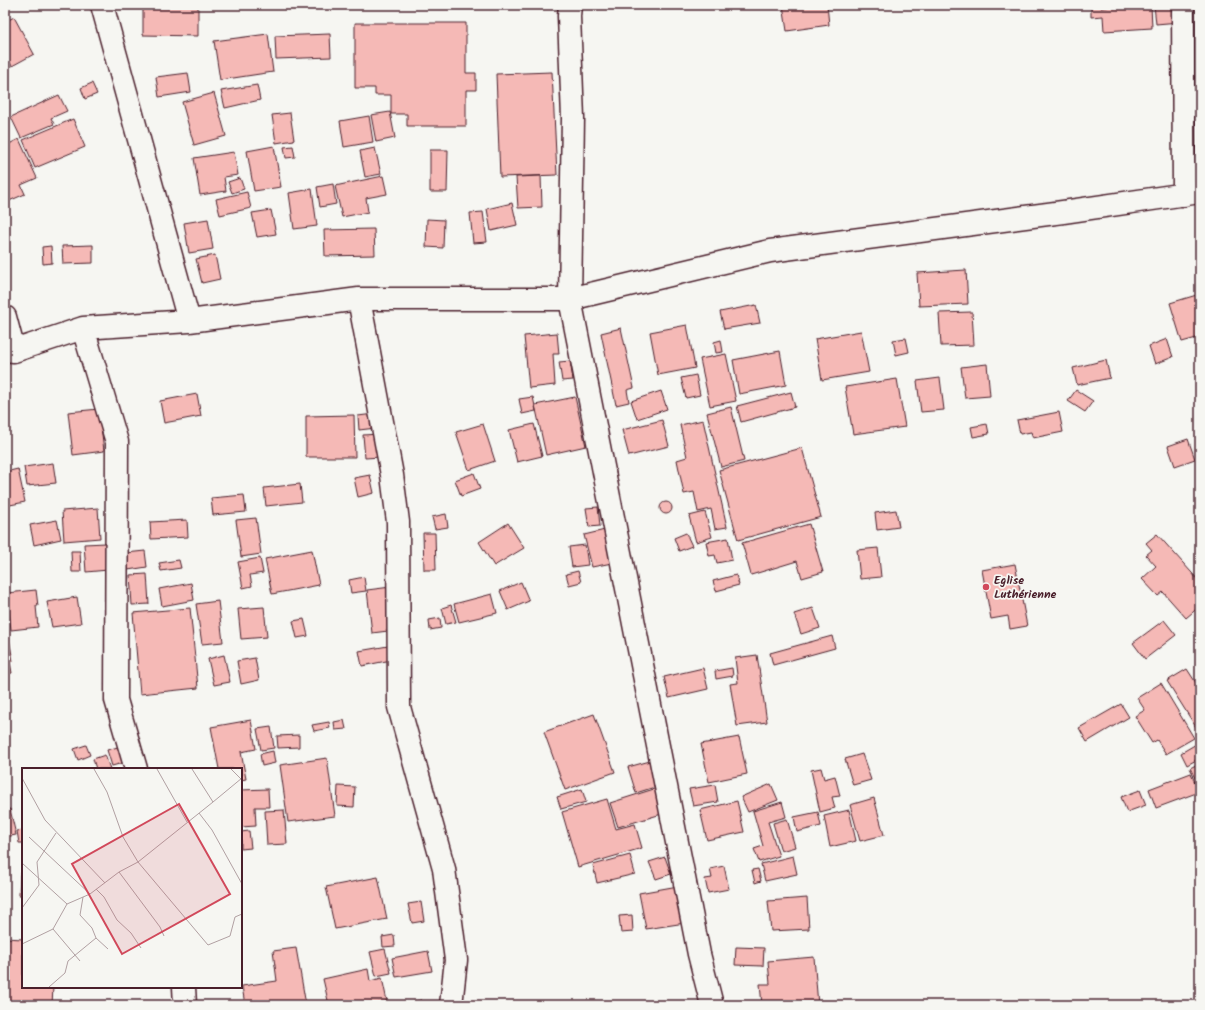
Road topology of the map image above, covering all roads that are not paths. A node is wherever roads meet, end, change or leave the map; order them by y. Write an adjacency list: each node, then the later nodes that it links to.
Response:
1 (102, 5): 8 (street)
2 (570, 5): 6 (street)
3 (1183, 5): 4 (street)
4 (1192, 193): 6 (street)
5 (359, 299): 6 (street); 8 (street); 14 (street)
6 (570, 299): 15 (street)
7 (5, 317): 10 (street)
8 (189, 321): 9 (street)
9 (83, 328): 10 (street); 11 (street)
10 (10, 350)
11 (136, 768)
12 (184, 988): 13 (street)
13 (185, 1005)
14 (451, 1005)
15 (712, 1005)

